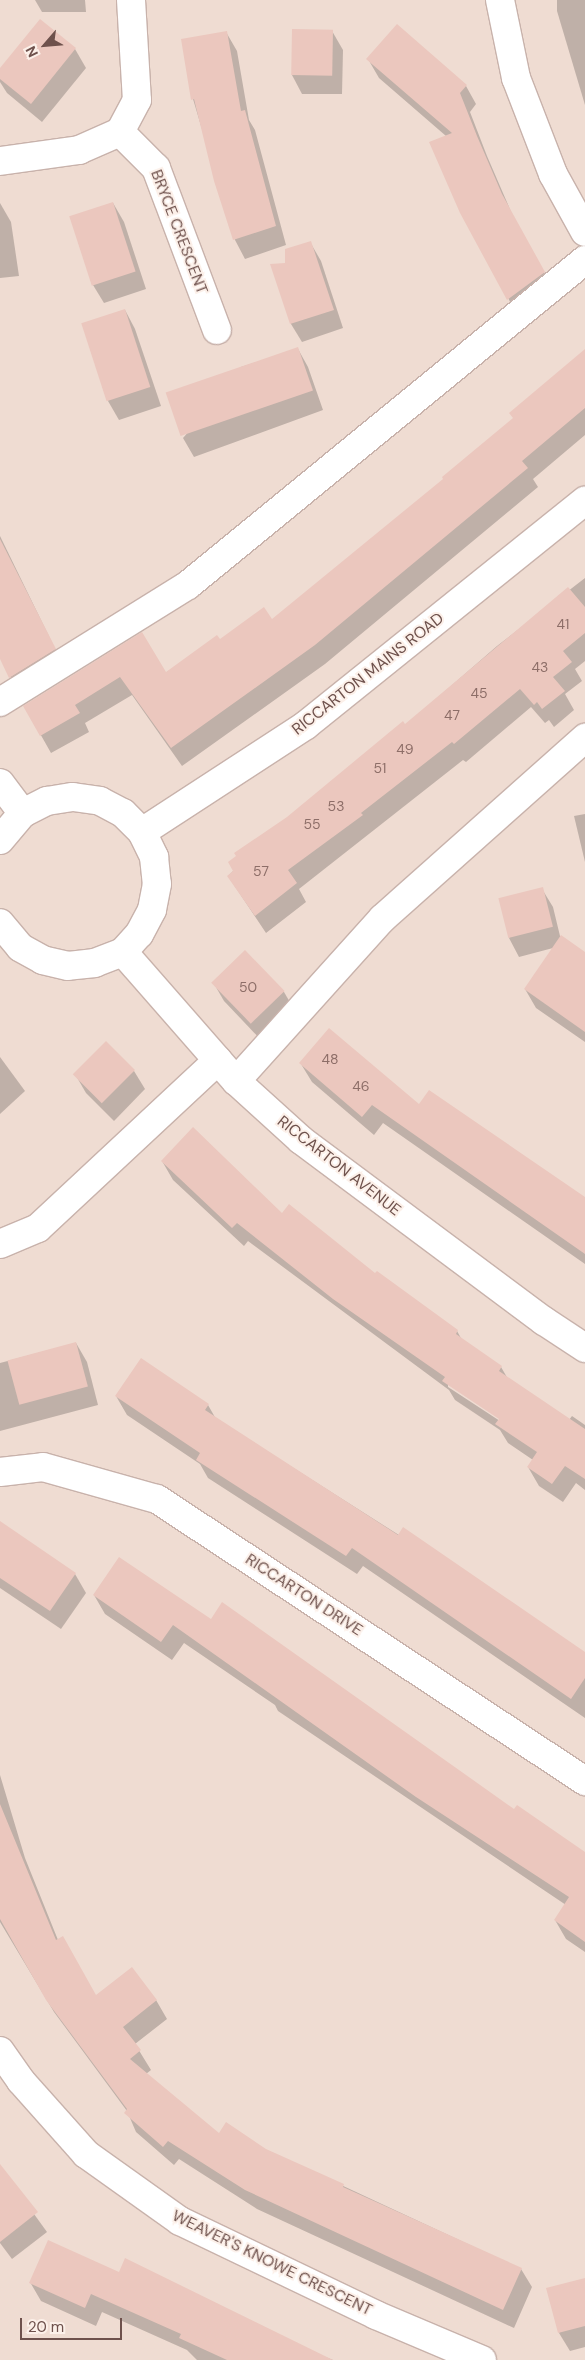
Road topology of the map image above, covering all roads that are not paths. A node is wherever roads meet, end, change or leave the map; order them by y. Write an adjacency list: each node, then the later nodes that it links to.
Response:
1 (132, 0): 3 (street)
2 (500, 0): 5 (street)
3 (120, 132): 4 (street); 7 (street, BRYCE CRESCENT)
4 (0, 161)
5 (585, 232)
6 (585, 260): 9 (street)
7 (218, 330)
8 (585, 501): 13 (street, RICCARTON MAINS ROAD)
9 (0, 702)
10 (585, 738): 18 (street)
11 (0, 783): 12 (street)
12 (23, 812): 13 (street); 14 (street)
13 (142, 832): 16 (street)
14 (0, 840)
15 (1, 927): 16 (street)
16 (123, 952): 17 (street, RICCARTON AVENUE)
17 (218, 1060): 18 (street, RICCARTON AVENUE); 19 (street)
18 (236, 1080): 20 (street, RICCARTON AVENUE)
19 (0, 1244)
20 (585, 1348)
21 (0, 1472): 22 (street, RICCARTON DRIVE)
22 (585, 1781)
23 (0, 2051): 24 (street, WEAVER'S KNOWE CRESCENT)
24 (482, 2360)

